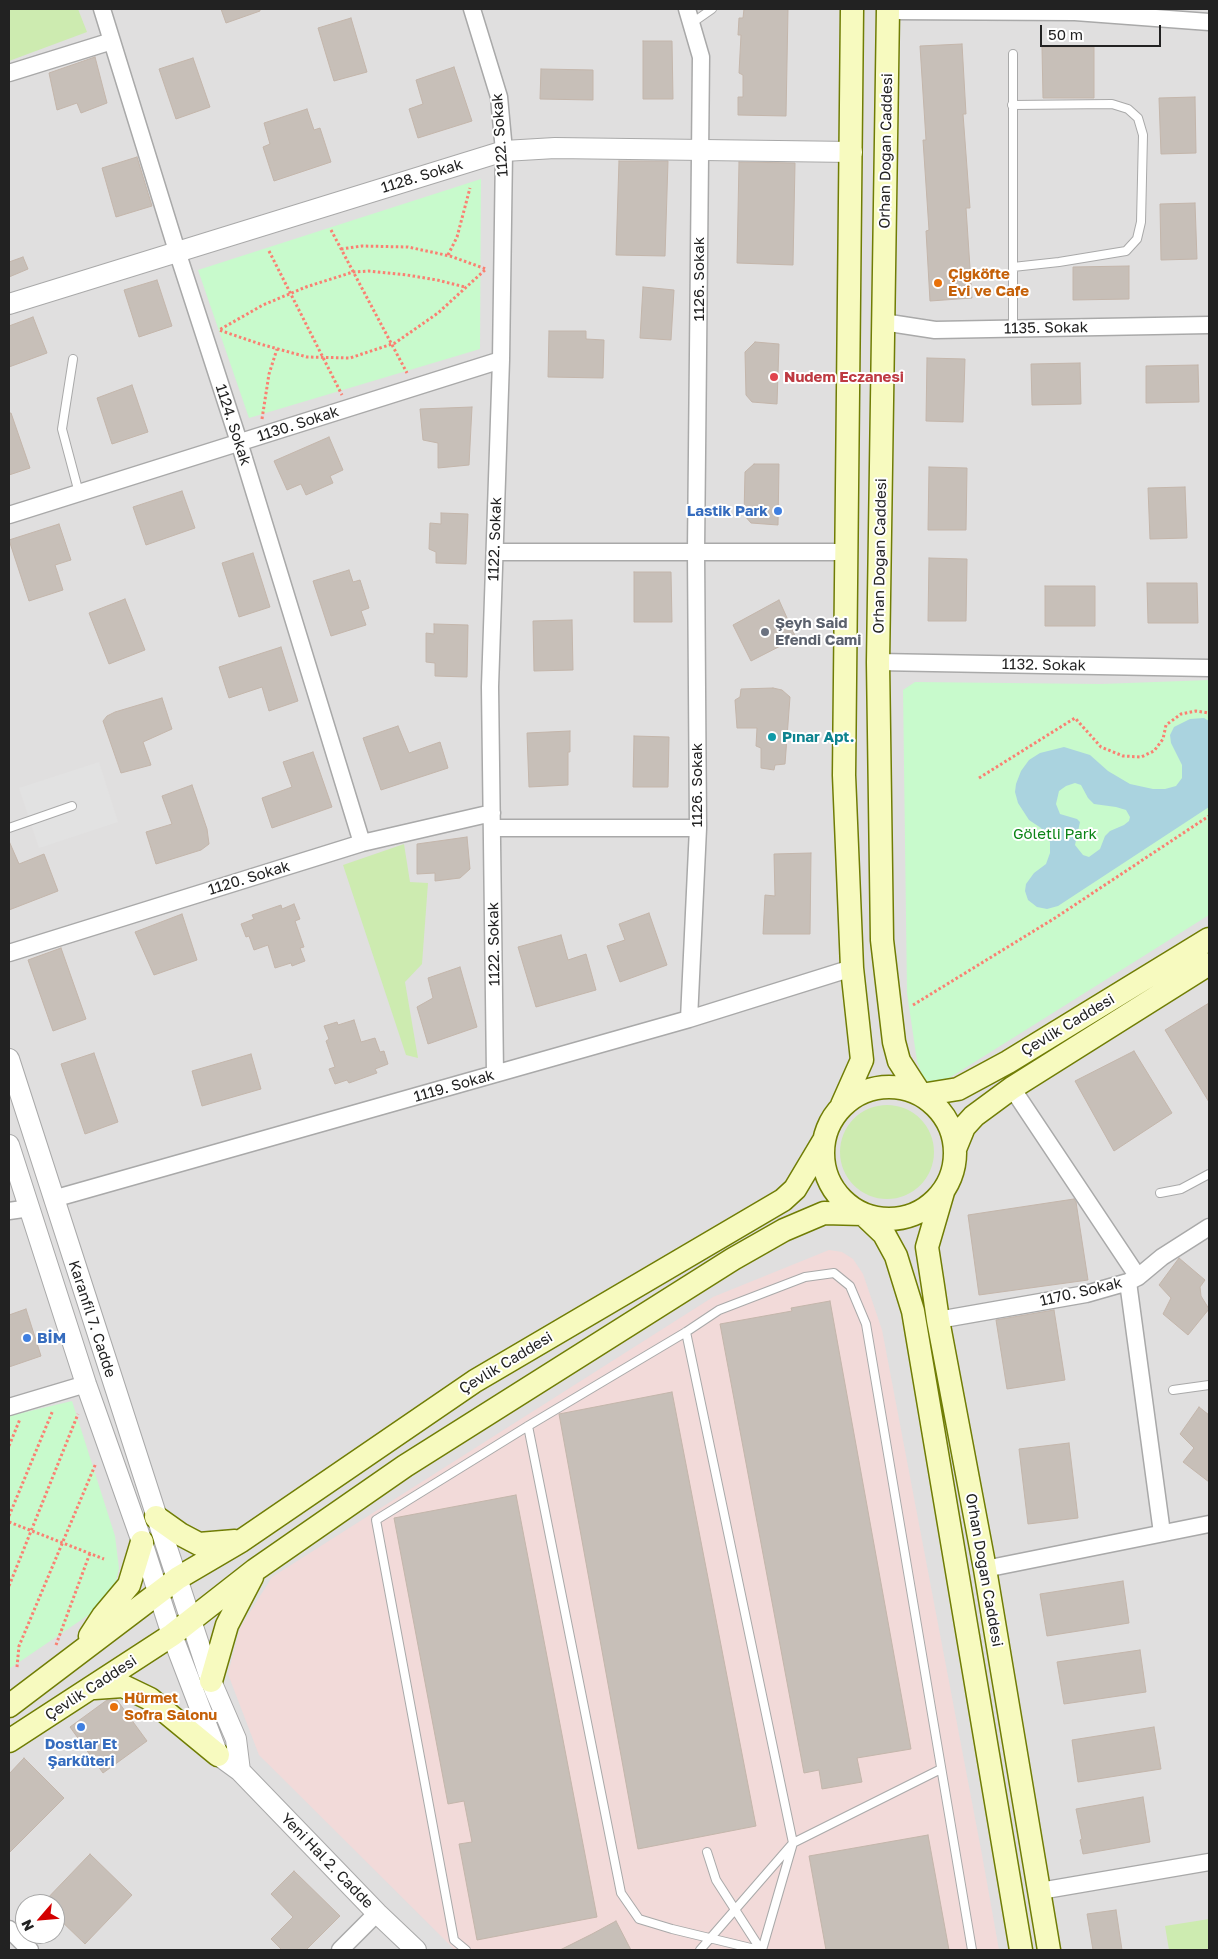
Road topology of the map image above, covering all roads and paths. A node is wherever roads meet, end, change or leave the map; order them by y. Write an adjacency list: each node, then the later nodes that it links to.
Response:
1 (102, 9): 9 (street, 1124. Sokak)
2 (472, 9): 14 (street, 1122. Sokak)
3 (712, 9): 7 (lane)
4 (852, 9): 15 (main road)
5 (888, 10): 6 (street); 27 (main road, Orhan Doğan Caddesi)
6 (1075, 10): 8 (street)
7 (690, 16): 13 (street, 1126. Sokak)
8 (1209, 22)
9 (112, 40): 11 (street); 19 (street, 1124. Sokak)
10 (1013, 54): 12 (lane)
11 (9, 73)
12 (1012, 105): 22 (lane); 22 (lane)
13 (700, 149): 14 (street, 1128. Sokak); 15 (street, 1128. Sokak); 41 (street, 1126. Sokak)
14 (504, 151): 19 (street, 1128. Sokak); 34 (street, 1122. Sokak)
15 (852, 152): 43 (main road)
16 (470, 188): 21 (path)
17 (331, 230): 18 (path)
18 (341, 249): 21 (path); 23 (path)
19 (177, 251): 26 (street, 1128. Sokak); 38 (street, 1124. Sokak)
20 (269, 251): 25 (path)
21 (448, 255): 24 (path)
22 (1013, 267): 29 (lane)
23 (353, 272): 24 (path); 25 (path); 30 (path)
24 (465, 287): 30 (path)
25 (290, 293): 31 (path); 32 (path)
26 (9, 304)
27 (883, 322): 29 (street, 1135. Sokak); 44 (main road, Orhan Doğan Caddesi)
28 (1209, 325): 29 (street, 1135. Sokak)
29 (1013, 329)
30 (391, 344): 32 (path); 35 (path)
31 (276, 349): 32 (path); 37 (path)
32 (323, 358): 36 (path)
33 (73, 359): 39 (lane)
34 (501, 360): 35 (street, 1130. Sokak); 42 (street, 1122. Sokak)
35 (414, 387): 36 (street, 1130. Sokak)
36 (349, 408): 38 (street, 1130. Sokak)
37 (262, 422)
38 (239, 442): 39 (street, 1130. Sokak); 53 (street, 1124. Sokak)
39 (79, 493): 40 (street, 1130. Sokak)
40 (9, 515)
41 (696, 551): 42 (street); 43 (street); 52 (street, 1126. Sokak)
42 (494, 552): 50 (street, 1122. Sokak)
43 (848, 552): 57 (main road)
44 (878, 662): 45 (street, 1132. Sokak); 63 (main road, Orhan Doğan Caddesi)
45 (1209, 668)
46 (1209, 713): 47 (path)
47 (979, 778)
48 (72, 806): 51 (lane)
49 (1209, 816): 58 (path)
50 (493, 820): 52 (street, 1120. Sokak); 53 (street, 1120. Sokak); 61 (street, 1122. Sokak)
51 (9, 828)
52 (698, 828): 59 (street, 1126. Sokak)
53 (362, 842): 55 (street, 1120. Sokak)
54 (1209, 939): 63 (main road, Çevlik Caddesi)
55 (9, 954)
56 (1209, 964): 62 (main road, Çevlik Caddesi)
57 (852, 968): 59 (street, 1119. Sokak); 64 (main road)
58 (913, 1005)
59 (689, 1018): 61 (street, 1119. Sokak)
60 (9, 1059): 71 (street, Karanfil 7. Cadde)
61 (495, 1074): 71 (street, 1119. Sokak)
62 (1012, 1088): 67 (main road, Çevlik Caddesi); 76 (street)
63 (921, 1095): 64 (main road); 67 (main road)
64 (842, 1105): 65 (main road)
65 (823, 1142): 74 (main road); 94 (main road, Çevlik Caddesi)
66 (9, 1145): 72 (street, Karanfil 7. Cadde)
67 (955, 1149): 69 (main road)
68 (1209, 1174): 70 (lane)
69 (943, 1192): 74 (main road); 77 (main road, Orhan Doğan Caddesi)
70 (1160, 1193)
71 (54, 1199): 89 (street, Karanfil 7. Cadde)
72 (30, 1208): 73 (street); 79 (street, Karanfil 7. Cadde)
73 (9, 1211)
74 (863, 1214): 100 (main road, Çevlik Caddesi); 131 (main road, Orhan Doğan Caddesi)
75 (1209, 1228): 76 (street, 1170. Sokak)
76 (1133, 1280): 77 (street, 1170. Sokak); 93 (street)
77 (938, 1320): 99 (main road, Orhan Doğan Caddesi)
78 (686, 1332): 85 (lane); 114 (lane); 116 (lane)
79 (86, 1384): 82 (street); 95 (street, Karanfil 7. Cadde)
80 (1209, 1385): 81 (lane)
81 (1173, 1390)
82 (61, 1391): 84 (street); 88 (path)
83 (81, 1407): 92 (path)
84 (16, 1409): 86 (path)
85 (528, 1426): 123 (lane); 127 (lane)
86 (9, 1446)
87 (96, 1463): 96 (path)
88 (9, 1516)
89 (156, 1517): 94 (main road); 101 (street, Karanfil 7. Cadde)
90 (9, 1522): 92 (path)
91 (1209, 1524): 93 (street)
92 (31, 1531): 96 (path); 102 (path)
93 (1162, 1533): 99 (street)
94 (241, 1540): 101 (main road, Çevlik Caddesi)
95 (142, 1542): 103 (street, Karanfil 7. Cadde); 107 (main road)
96 (63, 1543): 97 (path); 108 (path)
97 (90, 1553): 98 (path); 106 (path)
98 (104, 1559)
99 (985, 1569): 119 (main road, Orhan Doğan Caddesi)
100 (255, 1570): 104 (main road, Çevlik Caddesi); 109 (main road)
101 (178, 1578): 103 (main road, Çevlik Caddesi); 104 (street, Karanfil 7. Cadde)
102 (9, 1586)
103 (158, 1592): 105 (street, Karanfil 7. Cadde); 107 (main road, Çevlik Caddesi)
104 (191, 1621): 105 (main road, Çevlik Caddesi); 109 (street, Karanfil 7. Cadde)
105 (172, 1635): 110 (main road, Çevlik Caddesi); 113 (street, Karanfil 7. Cadde)
106 (56, 1645)
107 (84, 1648): 111 (main road, Çevlik Caddesi)
108 (17, 1667)
109 (211, 1681): 115 (street, Karanfil 7. Cadde)
110 (90, 1689): 112 (main road, Çevlik Caddesi); 113 (main road)
111 (9, 1706)
112 (9, 1741)
113 (218, 1755): 115 (street, Yeni Hal 2. Cadde)
114 (941, 1769): 116 (lane); 130 (lane)
115 (240, 1771): 121 (street, Yeni Hal 2. Cadde)
116 (793, 1842): 120 (lane); 129 (lane)
117 (706, 1852): 120 (lane)
118 (1209, 1862): 119 (street)
119 (1040, 1891): 132 (main road, Orhan Doğan Caddesi)
120 (734, 1910): 123 (lane); 129 (lane)
121 (377, 1913): 125 (street); 126 (street, Yeni Hal 2. Cadde)
122 (9, 1929): 124 (street)
123 (711, 1938): 128 (lane); 129 (lane)
124 (30, 1950)
125 (340, 1950)
126 (416, 1950)
127 (466, 1950)
128 (700, 1950)
129 (761, 1950)
130 (972, 1950)
131 (1021, 1950)
132 (1049, 1950)

